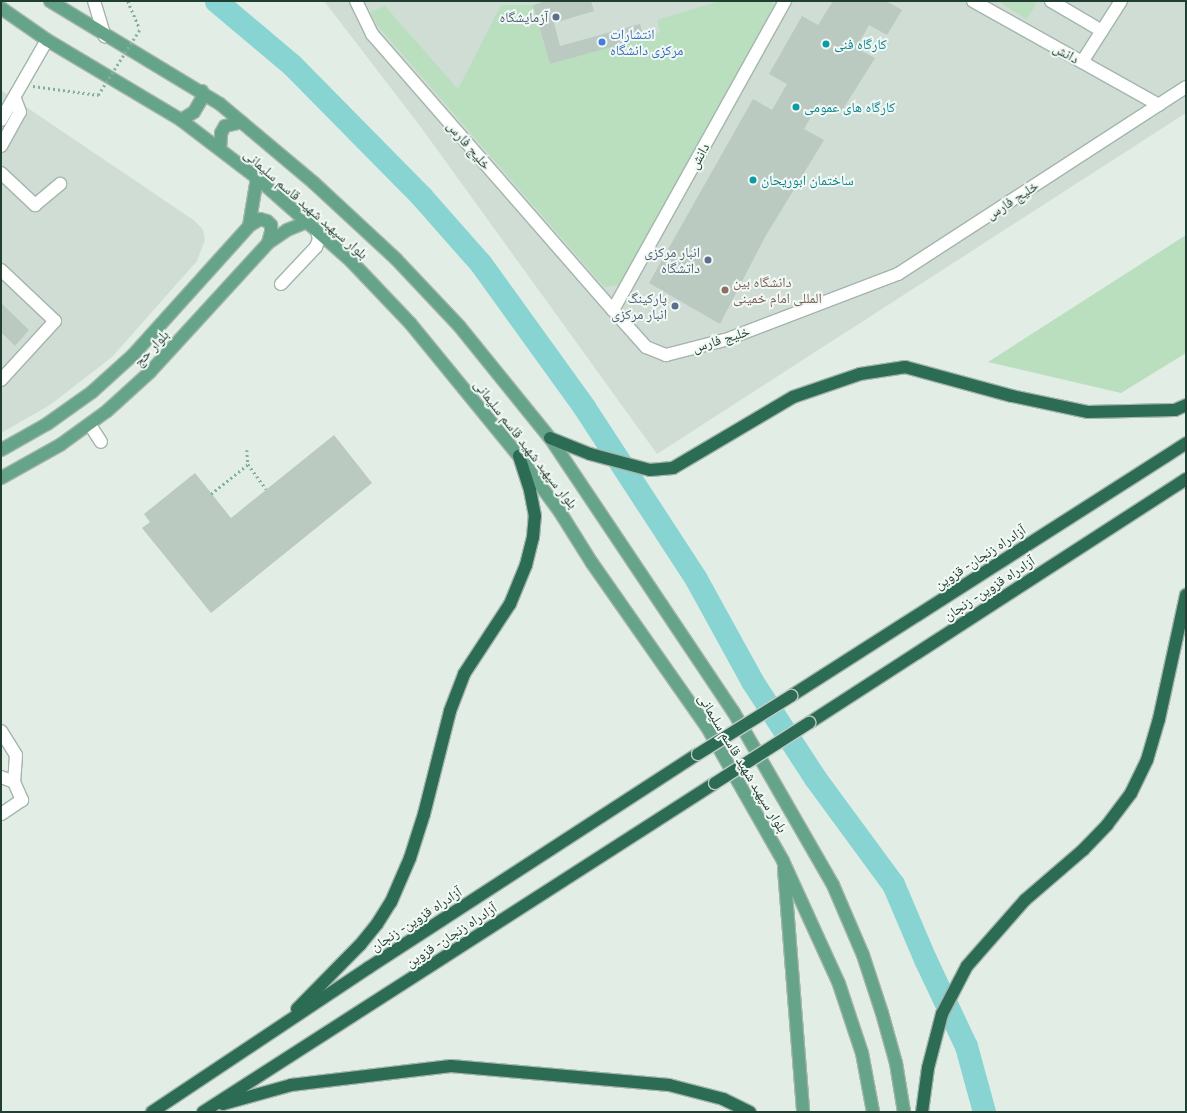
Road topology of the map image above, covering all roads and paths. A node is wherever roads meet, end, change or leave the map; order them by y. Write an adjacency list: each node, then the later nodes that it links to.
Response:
1 (50, 1): 11 (main road, بلوار سپهبد شهید قاسم سلیمانی)
2 (94, 1): 11 (street)
3 (128, 1): 14 (path, bridge)
4 (356, 1): 33 (street, خلیج فارس)
5 (785, 1): 33 (street, دانش)
6 (974, 1): 13 (street, دانش)
7 (1051, 1): 10 (street)
8 (1121, 1): 10 (street)
9 (1, 8): 12 (main road, بلوار سپهبد شهید قاسم سلیمانی)
10 (1102, 30): 13 (street)
11 (105, 36): 16 (main road, بلوار سپهبد شهید قاسم سلیمانی)
12 (46, 40): 14 (street); 20 (main road, بلوار سپهبد شهید قاسم سلیمانی)
13 (1082, 62): 18 (street, دانش)
14 (22, 85): 17 (street)
15 (1186, 87): 18 (street, خلیج فارس)
16 (202, 91): 20 (main road); 21 (main road, بلوار سپهبد شهید قاسم سلیمانی)
17 (15, 99): 19 (street); 22 (street)
18 (1159, 105): 33 (street, خلیج فارس)
19 (1, 119)
20 (181, 120): 23 (main road, بلوار سپهبد شهید قاسم سلیمانی)
21 (242, 122): 23 (main road); 37 (main road, بلوار سپهبد شهید قاسم سلیمانی)
22 (1, 146)
23 (220, 149): 25 (main road, بلوار سپهبد شهید قاسم سلیمانی)
24 (1, 173): 26 (street)
25 (256, 178): 27 (main road, بلوار سپهبد شهید قاسم سلیمانی); 28 (main road)
26 (60, 184)
27 (307, 222): 29 (main road, بلوار سپهبد شهید قاسم سلیمانی); 30 (main road, بلوار حج)
28 (249, 226): 30 (main road); 40 (main road, بلوار حج)
29 (317, 231): 32 (street); 42 (main road, بلوار سپهبد شهید قاسم سلیمانی)
30 (268, 242): 36 (main road, بلوار حج)
31 (1, 270): 34 (street)
32 (281, 284)
33 (613, 310)
34 (1, 380)
35 (1186, 405): 37 (highway)
36 (90, 425): 38 (street); 44 (main road, بلوار حج)
37 (550, 438): 62 (main road, بلوار سپهبد شهید قاسم سلیمانی)
38 (101, 442)
39 (1186, 442): 50 (highway, آزادراه زنجان - قزوین, bridge)
40 (1, 450)
41 (247, 450): 43 (path)
42 (519, 456): 55 (main road, بلوار سپهبد شهید قاسم سلیمانی); 56 (highway)
43 (248, 464): 46 (path); 47 (path)
44 (1, 478)
45 (1186, 479): 53 (highway, آزادراه قزوین - زنجان, bridge)
46 (266, 489)
47 (211, 494)
48 (1186, 595): 63 (highway)
49 (1, 731): 52 (street)
50 (698, 754): 56 (highway, آزادراه قزوین - زنجان)
51 (1, 777): 52 (street)
52 (14, 782): 54 (street)
53 (715, 783): 57 (highway, آزادراه زنجان - قزوین)
54 (1, 814)
55 (783, 861): 60 (main road); 61 (main road, بلوار سپهبد شهید قاسم سلیمانی)
56 (279, 1027): 58 (highway, آزادراه قزوین - زنجان)
57 (207, 1110): 59 (highway)
58 (152, 1112)
59 (750, 1112)
60 (803, 1112)
61 (873, 1112)
62 (904, 1112)
63 (922, 1112)

